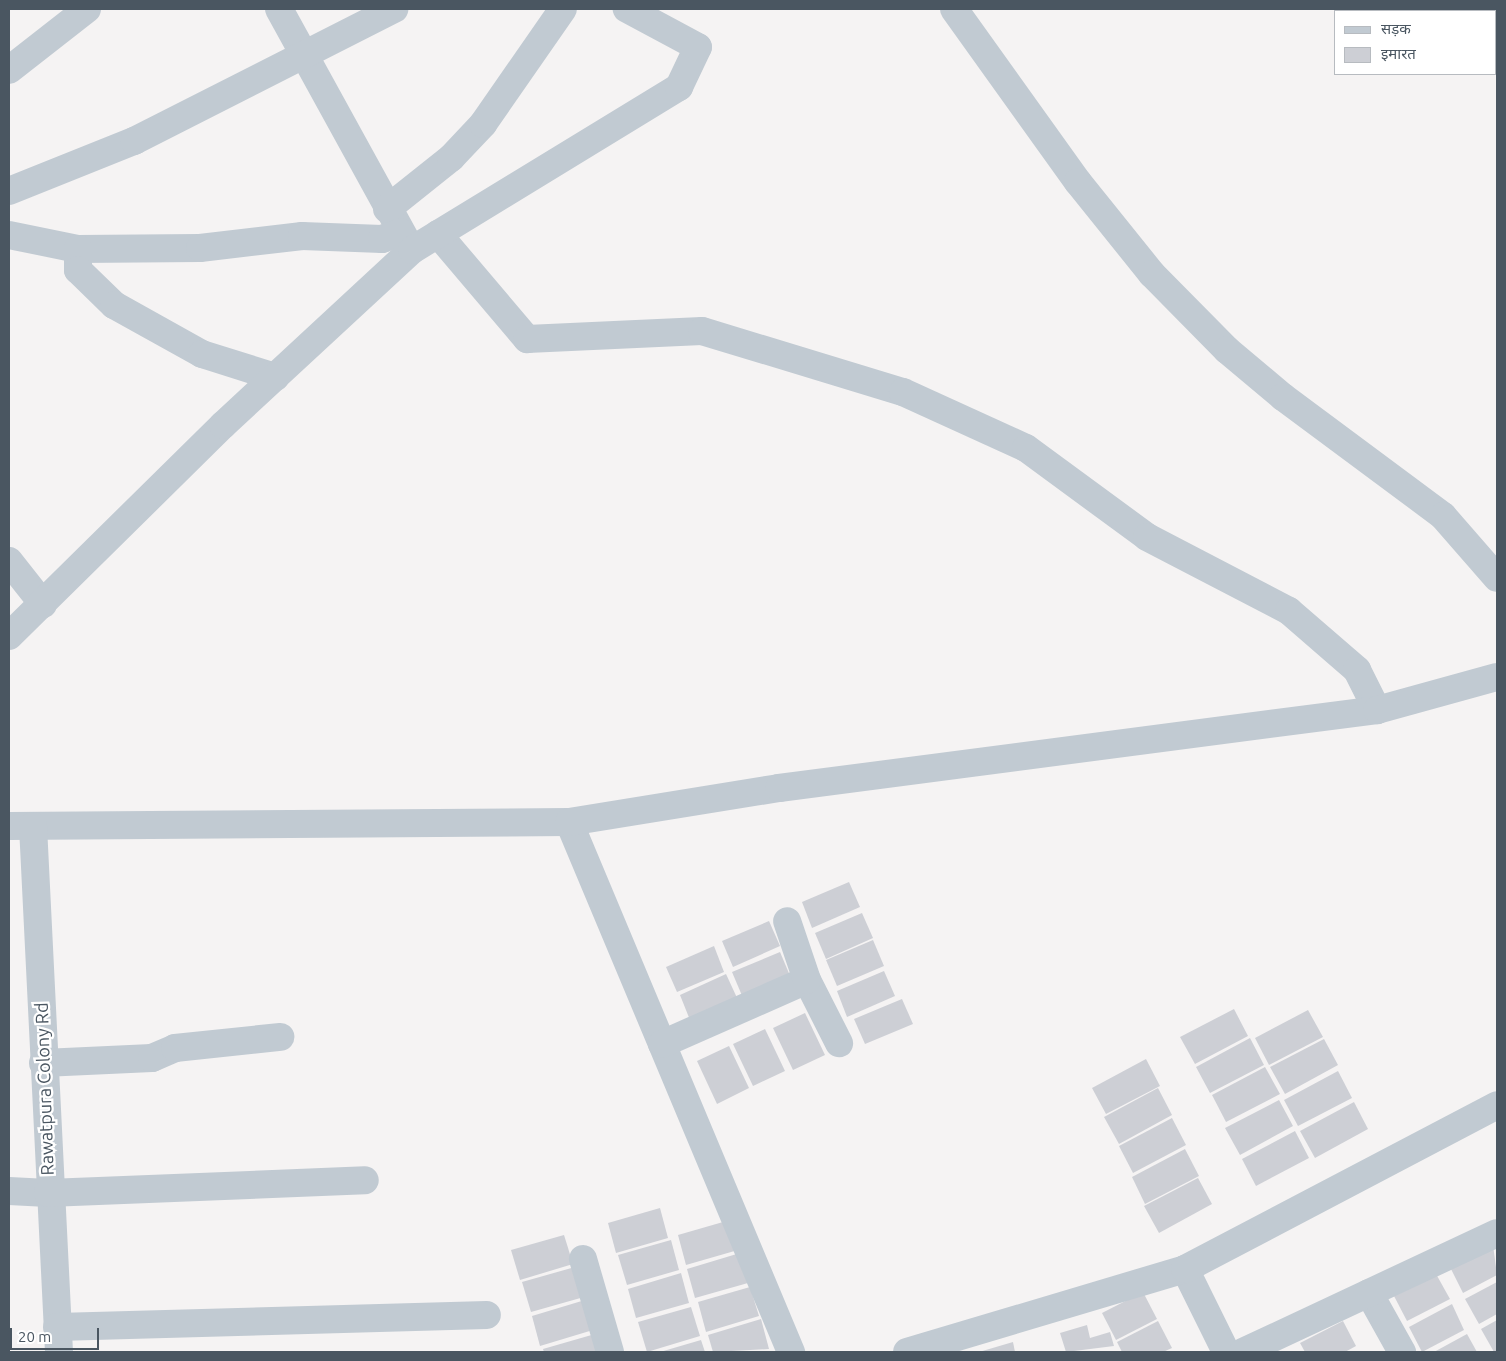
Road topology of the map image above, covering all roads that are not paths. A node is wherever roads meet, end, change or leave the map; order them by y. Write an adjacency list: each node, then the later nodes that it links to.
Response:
1 (87, 9): 8 (street)
2 (279, 9): 7 (street)
3 (394, 9): 7 (street)
4 (563, 9): 10 (street)
5 (626, 9): 11 (street)
6 (954, 9): 16 (street)
7 (303, 55): 9 (street); 10 (street)
8 (9, 70)
9 (9, 191)
10 (400, 230): 11 (street); 13 (street); 14 (street)
11 (438, 234): 20 (street)
12 (9, 235): 13 (street)
13 (78, 249): 14 (street)
14 (275, 377): 17 (street)
15 (9, 561): 17 (street)
16 (1497, 578)
17 (42, 604): 18 (street)
18 (9, 636)
19 (1497, 677): 20 (street)
20 (1377, 710): 21 (street)
21 (569, 822): 22 (street); 27 (street)
22 (21, 826): 28 (street, Rawatpura Colony Rd)
23 (787, 921): 24 (street)
24 (807, 980): 26 (street); 27 (street)
25 (280, 1037): 28 (street)
26 (839, 1043)
27 (662, 1044): 40 (street)
28 (44, 1063): 32 (street, Rawatpura Colony Rd)
29 (1494, 1114): 35 (street)
30 (365, 1180): 32 (street)
31 (9, 1190): 32 (street)
32 (48, 1193): 38 (street, Rawatpura Colony Rd)
33 (1497, 1233): 36 (street)
34 (582, 1259): 39 (street)
35 (1185, 1269): 41 (street); 42 (street)
36 (1369, 1293): 43 (street); 44 (street)
37 (487, 1315): 38 (street)
38 (58, 1340)
39 (610, 1352)
40 (791, 1352)
41 (908, 1352)
42 (1226, 1352)
43 (1243, 1352)
44 (1402, 1352)

